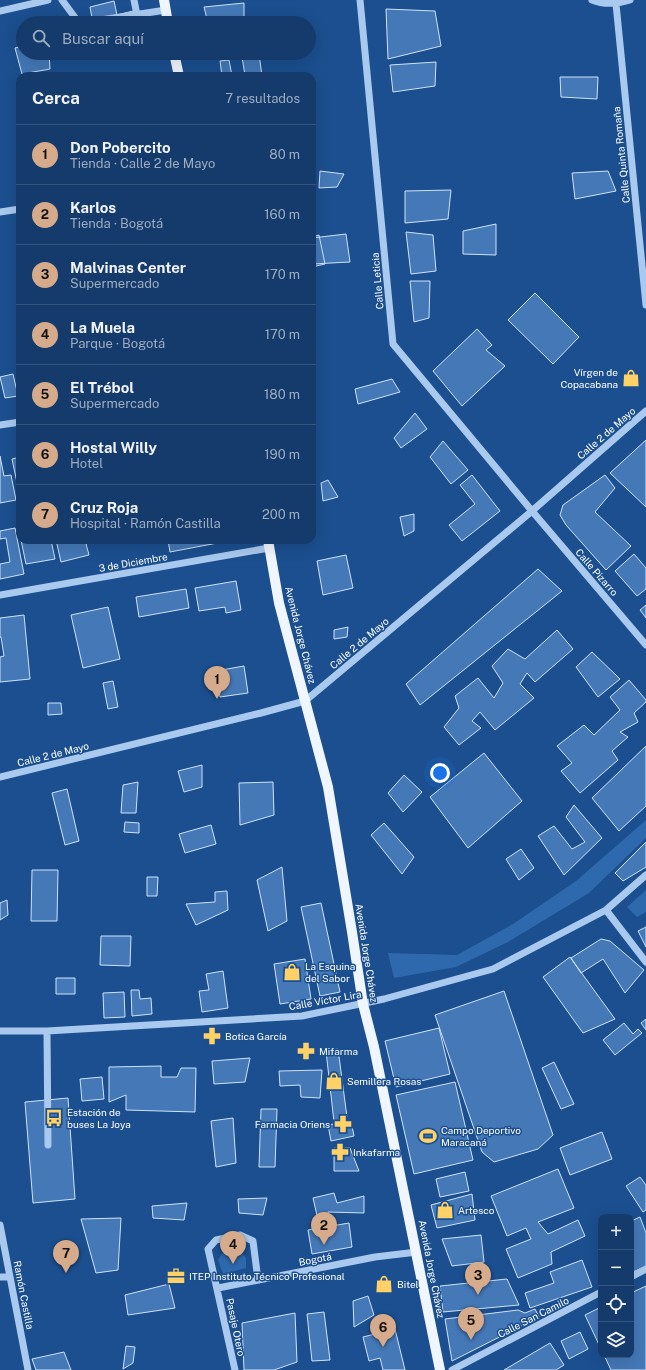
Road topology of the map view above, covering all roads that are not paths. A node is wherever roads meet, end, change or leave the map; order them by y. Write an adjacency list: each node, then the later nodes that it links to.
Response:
1 (48, 0): 9 (street)
2 (62, 0): 11 (street)
3 (134, 0): 10 (street)
4 (360, 0): 22 (street, Calle Leticia)
5 (592, 0): 7 (street)
6 (630, 0): 7 (street)
7 (616, 4): 18 (street, Calle Quinta Romaña)
8 (165, 5): 10 (street); 13 (main road)
9 (0, 11)
10 (137, 14): 12 (street)
11 (75, 16)
12 (124, 16)
13 (167, 16)
14 (176, 60): 15 (main road)
15 (178, 72)
16 (16, 210): 17 (street)
17 (0, 212)
18 (646, 305)
19 (646, 411): 22 (street, Calle 2 de Mayo)
20 (16, 423): 21 (street)
21 (0, 425)
22 (532, 511): 25 (street, Calle Pizarro); 26 (street, Calle 2 de Mayo)
23 (268, 544): 24 (street, 3 de Diciembre); 26 (main road, Avenida Jorge Chávez)
24 (0, 595)
25 (646, 645)
26 (305, 701): 27 (street, Calle 2 de Mayo); 31 (main road, Avenida Jorge Chávez)
27 (0, 777)
28 (646, 875): 29 (street, Calle Víctor Lira)
29 (606, 910): 30 (street); 31 (street, Calle Víctor Lira)
30 (646, 962)
31 (362, 1004): 33 (street, Calle Víctor Lira); 36 (main road, Avenida Jorge Chávez)
32 (0, 1031): 33 (street, Calle Víctor Lira)
33 (47, 1031): 34 (street)
34 (48, 1145)
35 (0, 1225): 40 (street, Ramón Castilla)
36 (417, 1252): 41 (street, Bogotá); 46 (main road, Avenida Jorge Chávez)
37 (646, 1269): 38 (street)
38 (634, 1275)
39 (0, 1277): 40 (street)
40 (10, 1277): 44 (street, Ramón Castilla)
41 (258, 1280): 42 (street, Bogotá); 42 (street, Pasaje Otero)
42 (218, 1288): 45 (street, Pasaje Otero)
43 (598, 1294): 47 (street, Calle San Camilo)
44 (28, 1370)
45 (235, 1370)
46 (440, 1370)
47 (452, 1370)

